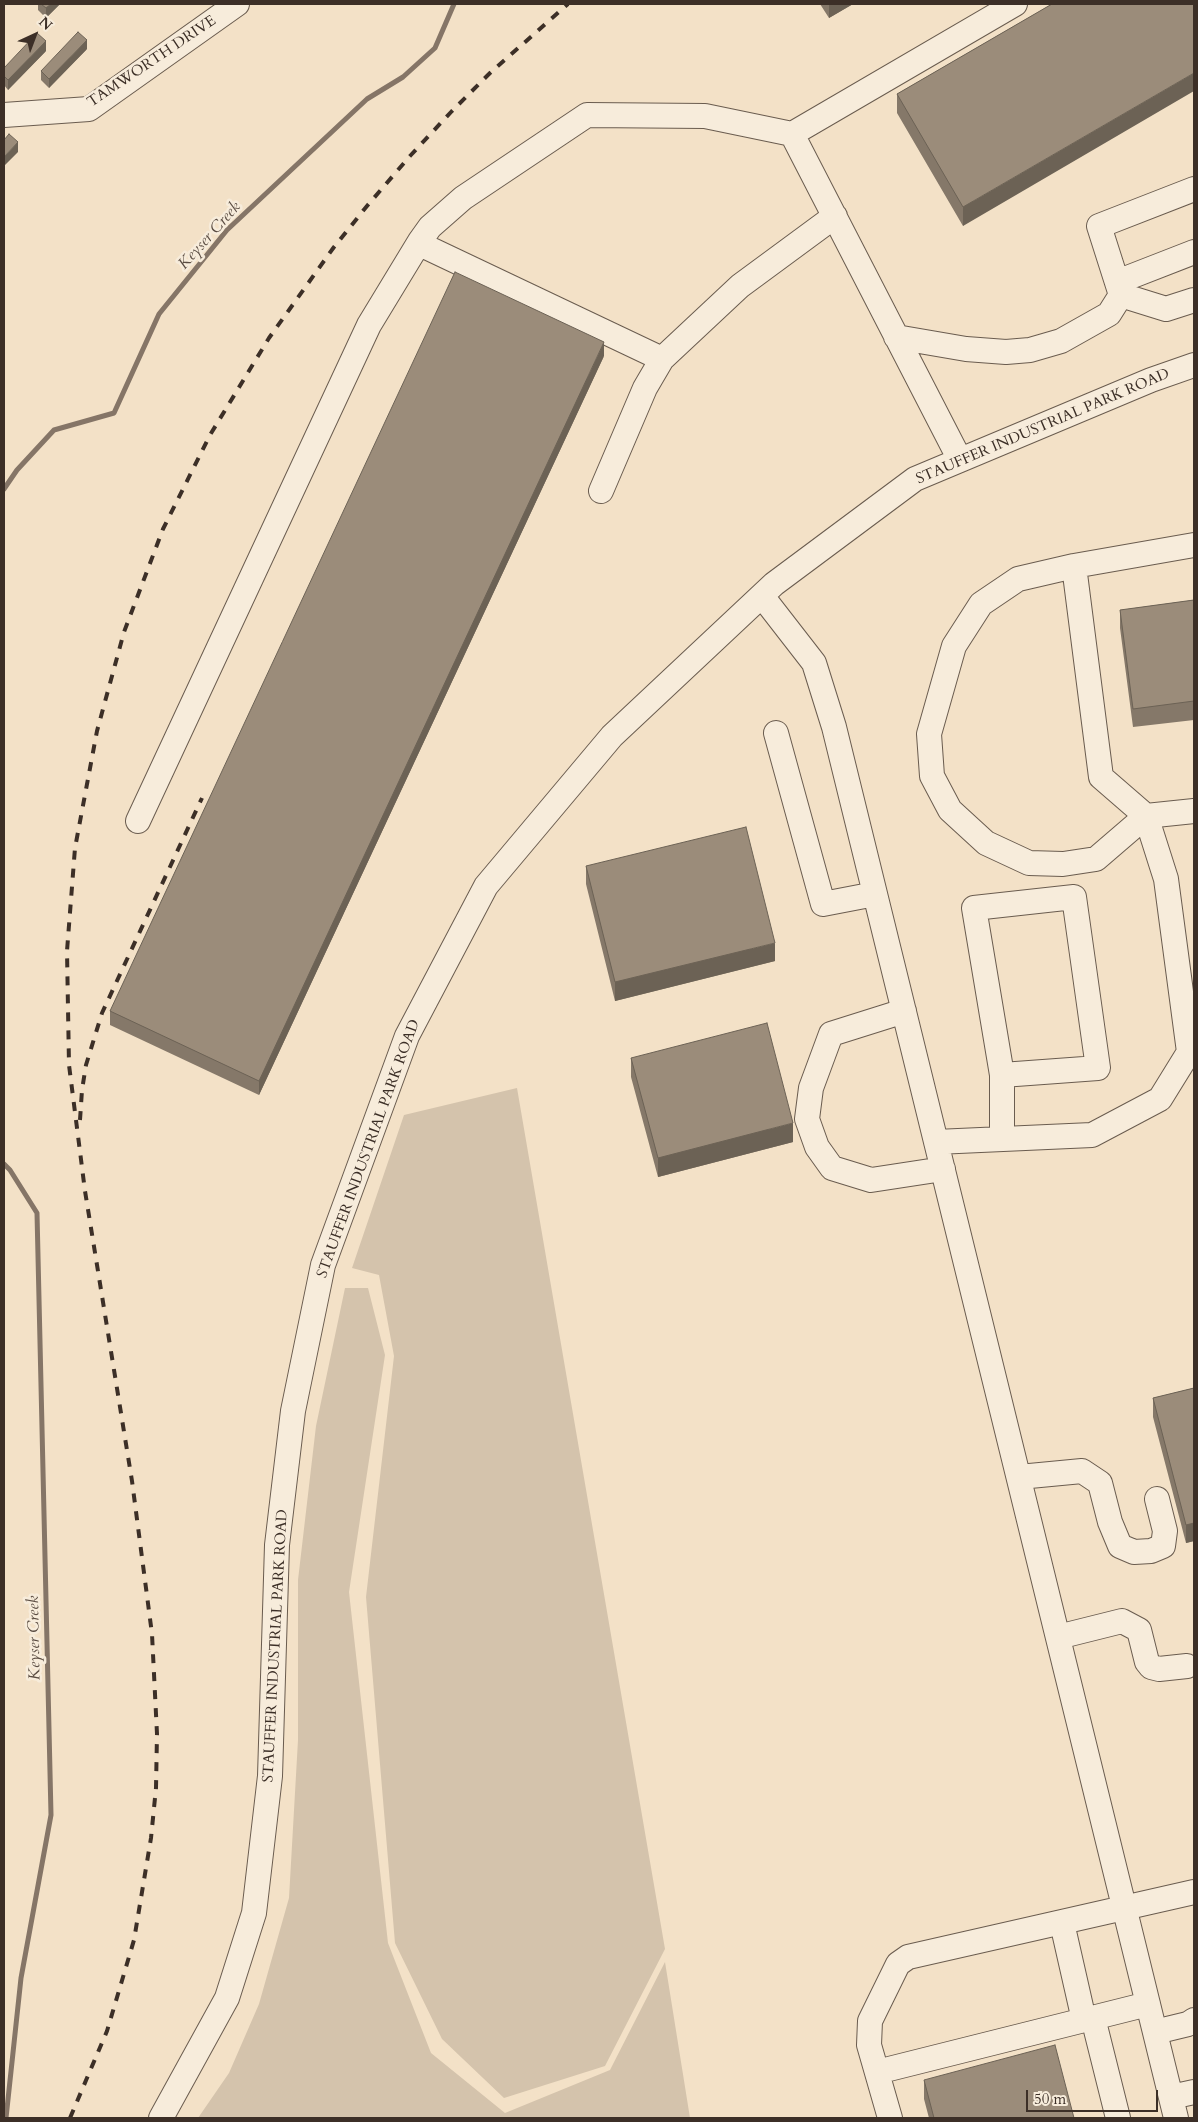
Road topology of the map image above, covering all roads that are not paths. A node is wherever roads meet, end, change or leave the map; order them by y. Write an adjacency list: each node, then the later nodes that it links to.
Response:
1 (1015, 4): 4 (street)
2 (233, 5): 3 (street, TAMWORTH DRIVE)
3 (4, 115)
4 (792, 134): 6 (street); 7 (street)
5 (1194, 189): 9 (street)
6 (835, 216): 11 (street); 12 (street)
7 (420, 241): 12 (street); 22 (street)
8 (1194, 252): 9 (street)
9 (1119, 289): 10 (street); 11 (street)
10 (1194, 300)
11 (896, 337): 14 (street)
12 (662, 359): 15 (street)
13 (1194, 365): 14 (street, STAUFFER INDUSTRIAL PARK ROAD)
14 (960, 460): 18 (street, STAUFFER INDUSTRIAL PARK ROAD)
15 (601, 492)
16 (1194, 545): 17 (street)
17 (1074, 566): 21 (street); 21 (street)
18 (762, 596): 23 (street); 43 (street, STAUFFER INDUSTRIAL PARK ROAD)
19 (776, 733): 23 (street)
20 (1194, 811): 21 (street)
21 (1146, 816): 26 (street)
22 (138, 821)
23 (875, 894): 24 (street)
24 (904, 1011): 27 (street); 28 (street)
25 (1002, 1075): 25 (street); 26 (street)
26 (1002, 1139): 27 (street)
27 (936, 1142): 28 (street)
28 (943, 1169): 29 (street)
29 (1018, 1477): 30 (street); 31 (street)
30 (1156, 1499)
31 (1058, 1637): 32 (street); 34 (street)
32 (1187, 1666)
33 (1194, 1892): 34 (street)
34 (1124, 1908): 35 (street); 36 (street)
35 (1062, 1923): 37 (street); 40 (street)
36 (1148, 2004): 37 (street); 39 (street)
37 (1088, 2019): 40 (street); 45 (street)
38 (1194, 2020): 39 (street)
39 (1155, 2032): 42 (street)
40 (877, 2072): 44 (street)
41 (1194, 2092): 42 (street)
42 (1174, 2108)
43 (161, 2118)
44 (890, 2118)
45 (1118, 2118)

